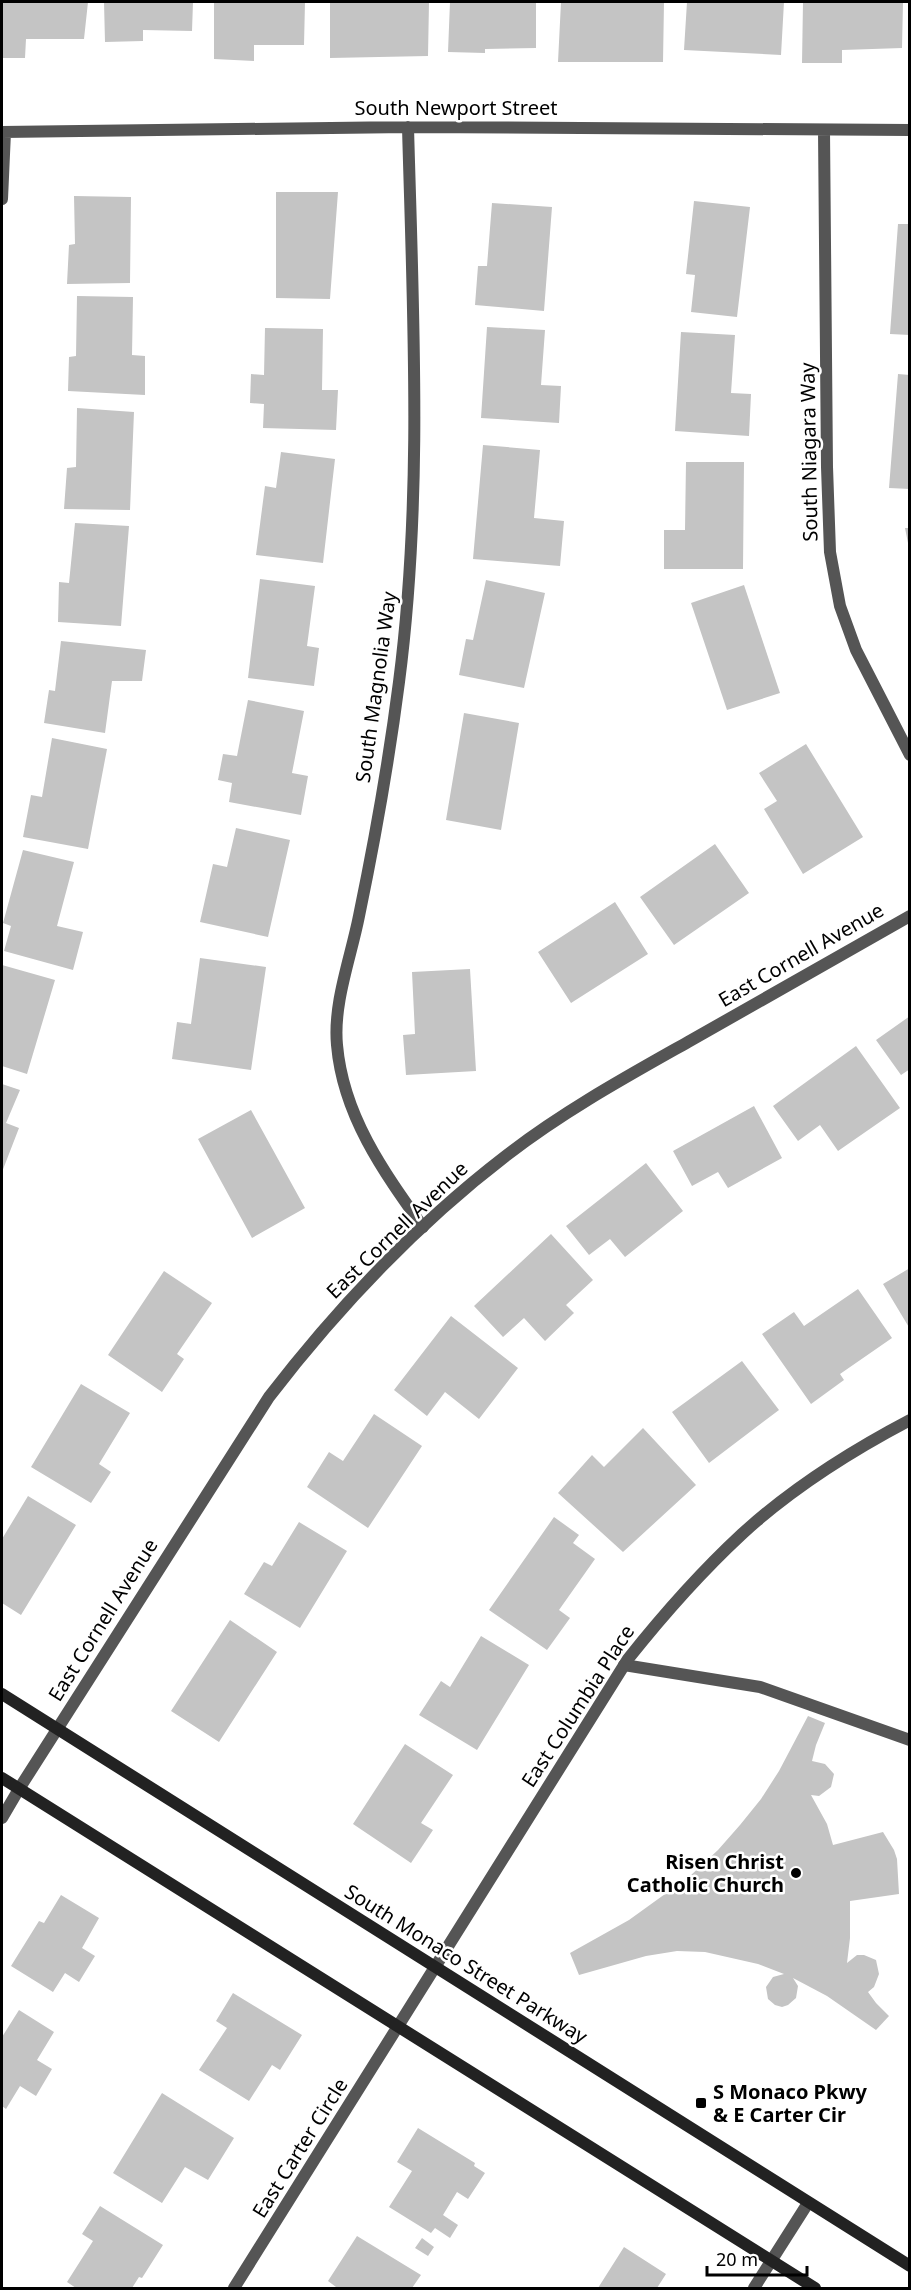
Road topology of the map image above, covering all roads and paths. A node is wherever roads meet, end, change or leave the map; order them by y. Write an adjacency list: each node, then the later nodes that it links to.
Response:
1 (408, 127): 3 (street, South Newport Street); 4 (street, South Newport Street); 8 (street, South Magnolia Way)
2 (909, 130): 3 (street, South Newport Street)
3 (824, 131): 6 (street, South Niagara Way)
4 (3, 132): 5 (street)
5 (2, 200)
6 (909, 755)
7 (909, 916): 8 (street, East Cornell Avenue)
8 (423, 1227): 12 (street, East Cornell Avenue)
9 (909, 1420): 10 (street, East Columbia Place)
10 (624, 1665): 13 (street); 17 (street, East Columbia Place)
11 (2, 1694): 12 (main road, South Monaco Street Parkway)
12 (57, 1730): 15 (street, East Cornell Avenue); 17 (main road, South Monaco Street Parkway)
13 (909, 1740)
14 (2, 1778): 15 (main road)
15 (20, 1789): 16 (street, East Cornell Avenue); 18 (main road)
16 (2, 1818)
17 (435, 1969): 18 (street, East Columbia Place); 19 (main road, South Monaco Street Parkway)
18 (398, 2028): 20 (main road); 22 (street, East Carter Circle)
19 (808, 2203): 20 (street); 21 (main road, South Monaco Street Parkway)
20 (771, 2262): 23 (street); 24 (main road)
21 (909, 2266)
22 (234, 2289)
23 (754, 2289)
24 (815, 2289)

